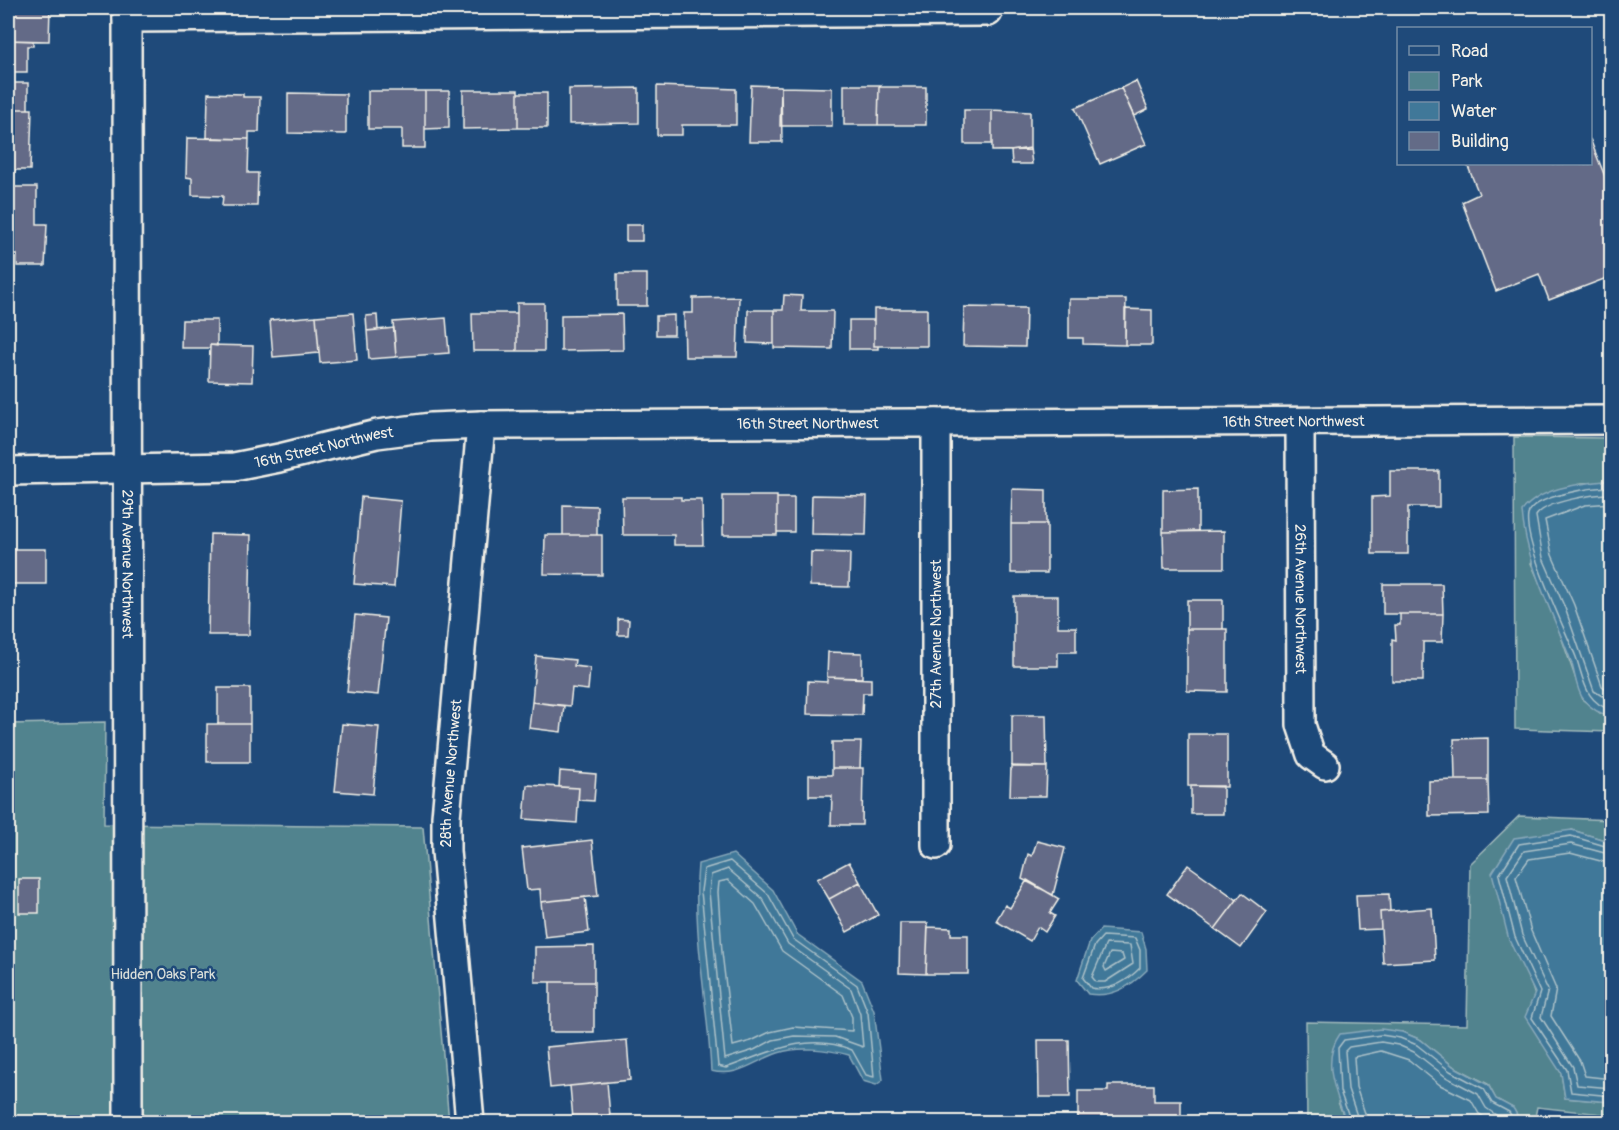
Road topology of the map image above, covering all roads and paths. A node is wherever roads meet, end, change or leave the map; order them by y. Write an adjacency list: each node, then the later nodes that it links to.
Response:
1 (988, 12): 2 (street)
2 (127, 13): 8 (street, 29th Avenue Northwest)
3 (1611, 420): 5 (street, 16th Street Northwest)
4 (936, 423): 5 (street, 16th Street Northwest); 6 (street, 16th Street Northwest); 10 (street, 27th Avenue Northwest)
5 (1300, 423): 9 (street, 26th Avenue Northwest)
6 (481, 425): 8 (street, 16th Street Northwest); 12 (street, 28th Avenue Northwest)
7 (8, 471): 8 (street, 16th Street Northwest)
8 (128, 471): 11 (street, 29th Avenue Northwest)
9 (1325, 765)
10 (936, 845)
11 (128, 1122)
12 (470, 1122)

